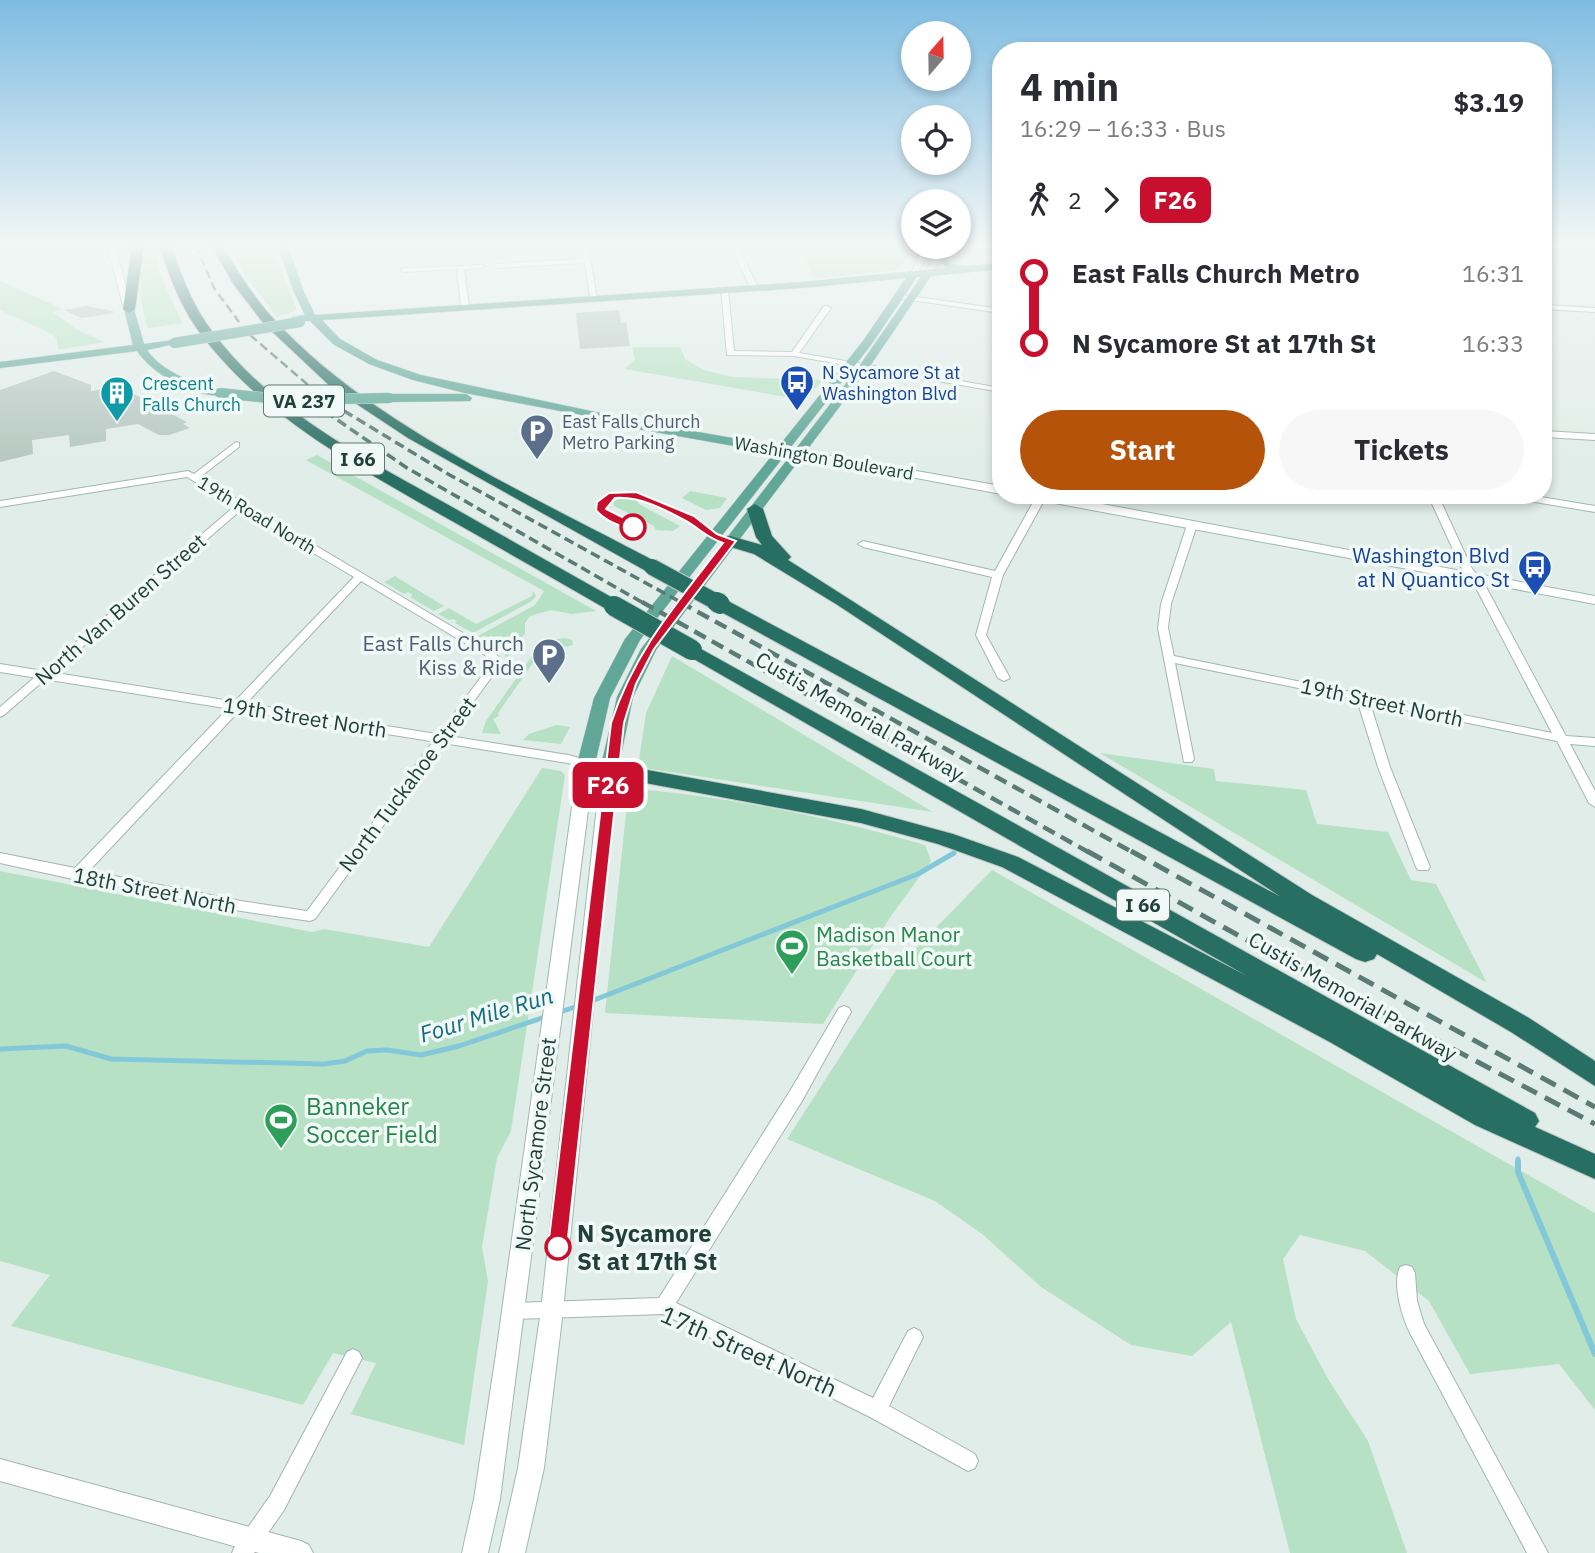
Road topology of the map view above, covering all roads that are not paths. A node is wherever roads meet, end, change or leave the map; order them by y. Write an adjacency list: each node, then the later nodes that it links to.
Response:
1 (131, 317): 10 (main road)
2 (197, 317): 60 (highway, Custis Memorial Parkway / I 66, bridge)
3 (265, 317): 59 (highway, Custis Memorial Parkway / I 66, bridge)
4 (320, 317): 9 (main road)
5 (727, 317): 11 (street)
6 (820, 317): 11 (street)
7 (883, 317): 13 (main road, North Sycamore Street)
8 (898, 317): 14 (main road, North Sycamore Street)
9 (313, 318): 10 (main road, bridge); 16 (main road, Washington Boulevard / VA 237)
10 (138, 344): 12 (main road); 16 (main road, Washington Boulevard / VA 237, bridge)
11 (794, 354): 13 (street)
12 (0, 365)
13 (849, 365): 14 (street); 20 (main road, North Sycamore Street)
14 (864, 367): 15 (street); 21 (main road, North Sycamore Street)
15 (992, 388)
16 (648, 426): 20 (main road, Washington Boulevard / VA 237)
17 (1552, 434): 18 (street)
18 (1595, 437)
19 (236, 445): 22 (street)
20 (782, 451): 21 (main road, Washington Boulevard / VA 237); 33 (main road, North Sycamore Street)
21 (798, 453): 23 (main road, Washington Boulevard / VA 237); 30 (main road, North Sycamore Street)
22 (195, 477): 25 (street, 19th Road North); 29 (street, 19th Road North)
23 (992, 488)
24 (1552, 502): 31 (street)
25 (0, 504)
26 (1034, 504): 35 (street)
27 (1080, 504): 32 (main road)
28 (1437, 504): 37 (street)
29 (241, 505): 36 (street, 19th Road North); 43 (street, North Van Buren Street)
30 (755, 509): 33 (main road, North Sycamore Street); 38 (highway)
31 (1595, 509)
32 (1192, 525): 37 (main road); 41 (street)
33 (722, 539): 38 (highway); 52 (main road, North Sycamore Street); 52 (main road, North Sycamore Street)
34 (863, 544): 35 (street)
35 (998, 575): 44 (street)
36 (359, 577): 40 (street, 19th Road North); 46 (street)
37 (1472, 577): 39 (main road); 48 (street)
38 (819, 586): 59 (highway)
39 (1595, 600)
40 (489, 653): 49 (street, North Tuckahoe Street)
41 (1169, 658): 45 (street, 19th Street North); 51 (street)
42 (0, 668): 43 (street, 19th Street North)
43 (46, 675): 46 (street, 19th Street North); 47 (street, North Van Buren Street)
44 (1004, 678)
45 (1362, 697): 48 (street, 19th Street North); 55 (street)
46 (237, 706): 49 (street, 19th Street North); 56 (street)
47 (0, 713)
48 (1559, 738): 50 (street, 19th Street North); 53 (street)
49 (441, 739): 52 (street, 19th Street North); 57 (street, North Tuckahoe Street)
50 (1595, 742)
51 (1188, 759)
52 (598, 767): 61 (highway); 64 (main road, North Sycamore Street); 65 (main road, North Sycamore Street)
53 (1595, 803)
54 (0, 859): 56 (street, 18th Street North)
55 (1423, 867)
56 (77, 875): 57 (street, 18th Street North)
57 (310, 916)
58 (844, 1012): 63 (street)
59 (1595, 1076)
60 (1595, 1161)
61 (1595, 1167)
62 (1406, 1273): 75 (street)
63 (664, 1306): 64 (street, 17th Street North); 68 (street, 17th Street North)
64 (552, 1310): 65 (street, 17th Street North); 74 (main road, North Sycamore Street)
65 (514, 1311): 73 (main road, North Sycamore Street)
66 (914, 1337): 68 (street)
67 (353, 1358): 71 (street)
68 (877, 1410): 69 (street, 17th Street North)
69 (968, 1461)
70 (0, 1470): 71 (street)
71 (247, 1547): 72 (street)
72 (301, 1553)
73 (475, 1553)
74 (512, 1553)
75 (1538, 1553)

